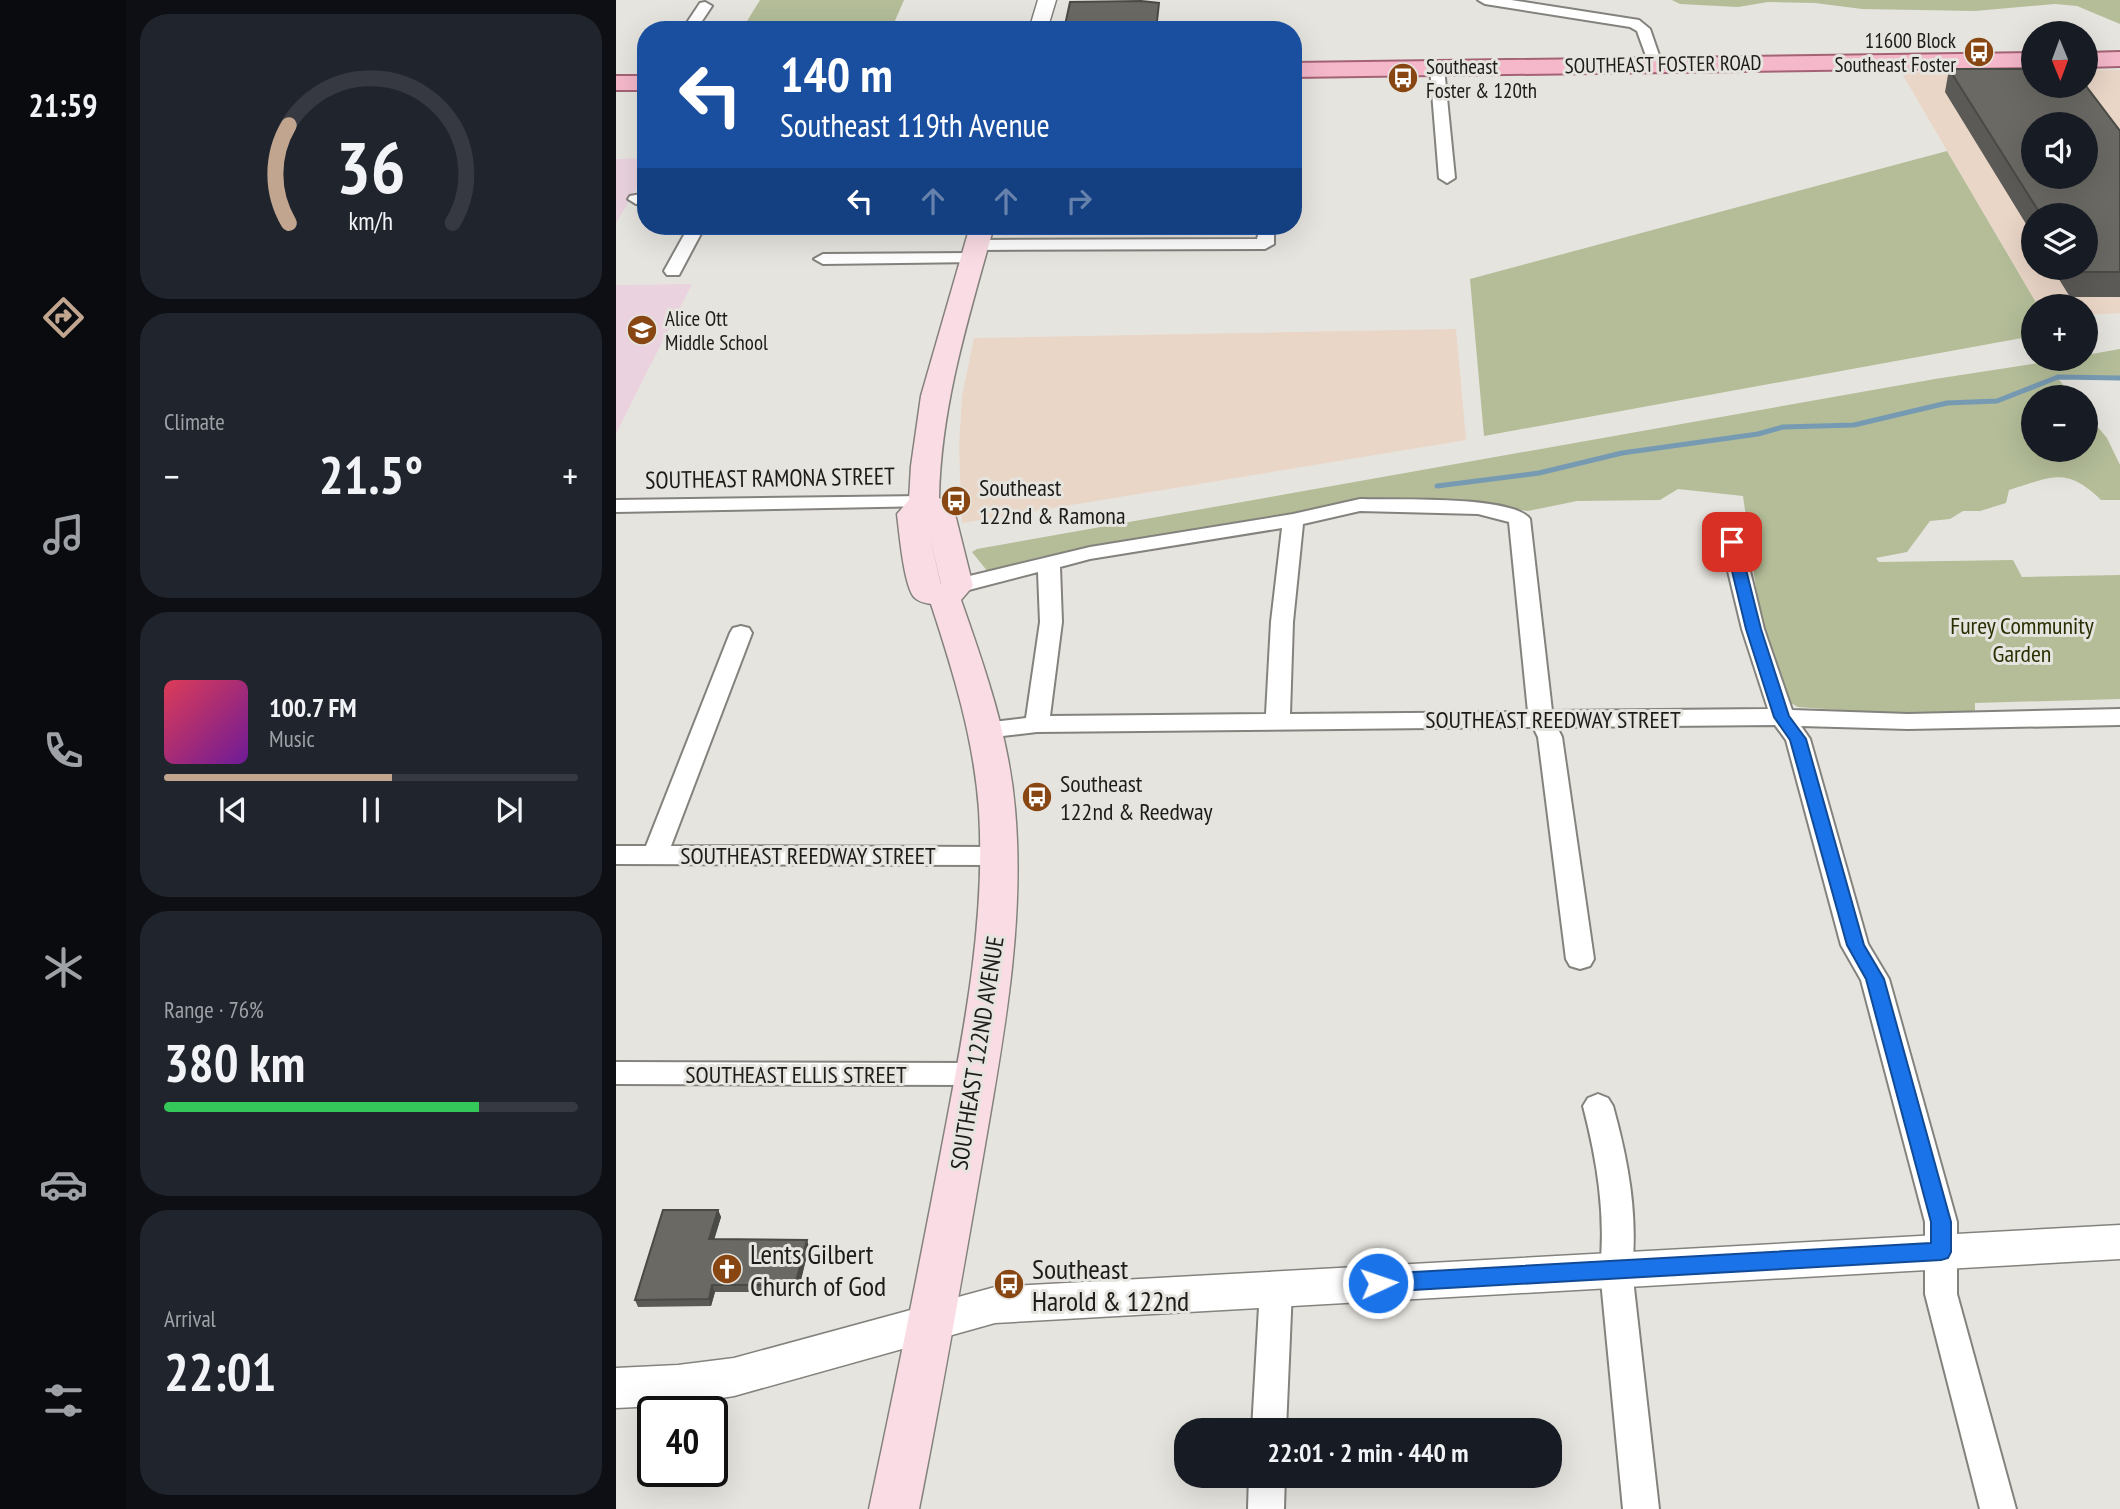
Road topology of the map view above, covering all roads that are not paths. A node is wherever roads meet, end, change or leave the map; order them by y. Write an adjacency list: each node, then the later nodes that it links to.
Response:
1 (1047, 0): 5 (street)
2 (1485, 0): 9 (street)
3 (705, 6): 4 (street)
4 (695, 21)
5 (1041, 21)
6 (2120, 59): 8 (main road)
7 (2021, 60): 9 (main road, SOUTHEAST FOSTER ROAD)
8 (2098, 60)
9 (1655, 64): 10 (main road, SOUTHEAST FOSTER ROAD)
10 (1437, 68): 11 (main road, SOUTHEAST FOSTER ROAD); 14 (street)
11 (1302, 70)
12 (616, 83): 13 (main road)
13 (637, 83)
14 (1447, 178)
15 (691, 235): 19 (street)
16 (1266, 235): 17 (street)
17 (977, 243): 18 (street); 20 (main road, SOUTHEAST 122ND AVENUE)
18 (823, 259)
19 (673, 271)
20 (924, 502): 21 (street, SOUTHEAST RAMONA STREET); 25 (main road, SOUTHEAST 122ND AVENUE)
21 (616, 506)
22 (1293, 520): 24 (street); 28 (street); 30 (street)
23 (1732, 542): 27 (street)
24 (1049, 565): 25 (street); 31 (street)
25 (951, 592): 32 (main road, SOUTHEAST 122ND AVENUE)
26 (741, 633): 34 (street)
27 (1782, 717): 28 (street, SOUTHEAST REEDWAY STREET); 29 (street, SOUTHEAST REEDWAY STREET); 41 (street)
28 (1541, 718): 30 (street, SOUTHEAST REEDWAY STREET); 36 (street)
29 (2120, 718)
30 (1278, 722): 31 (street, SOUTHEAST REEDWAY STREET)
31 (1037, 724): 32 (street, SOUTHEAST REEDWAY STREET)
32 (985, 730): 35 (main road, SOUTHEAST 122ND AVENUE)
33 (616, 855): 34 (street, SOUTHEAST REEDWAY STREET)
34 (655, 855): 35 (street, SOUTHEAST REEDWAY STREET)
35 (999, 856): 38 (main road, SOUTHEAST 122ND AVENUE)
36 (1580, 959)
37 (616, 1073): 38 (street, SOUTHEAST ELLIS STREET)
38 (975, 1074): 44 (main road, SOUTHEAST 122ND AVENUE)
39 (1598, 1106): 42 (street)
40 (2120, 1242): 41 (street)
41 (1941, 1252): 42 (street); 51 (street)
42 (1616, 1270): 43 (street); 50 (street)
43 (1276, 1289): 44 (street); 46 (street)
44 (933, 1322): 45 (street); 48 (main road, SOUTHEAST 122ND AVENUE)
45 (616, 1388)
46 (1270, 1418)
47 (1267, 1488): 49 (street)
48 (894, 1509)
49 (1266, 1509)
50 (1641, 1509)
51 (1997, 1509)

